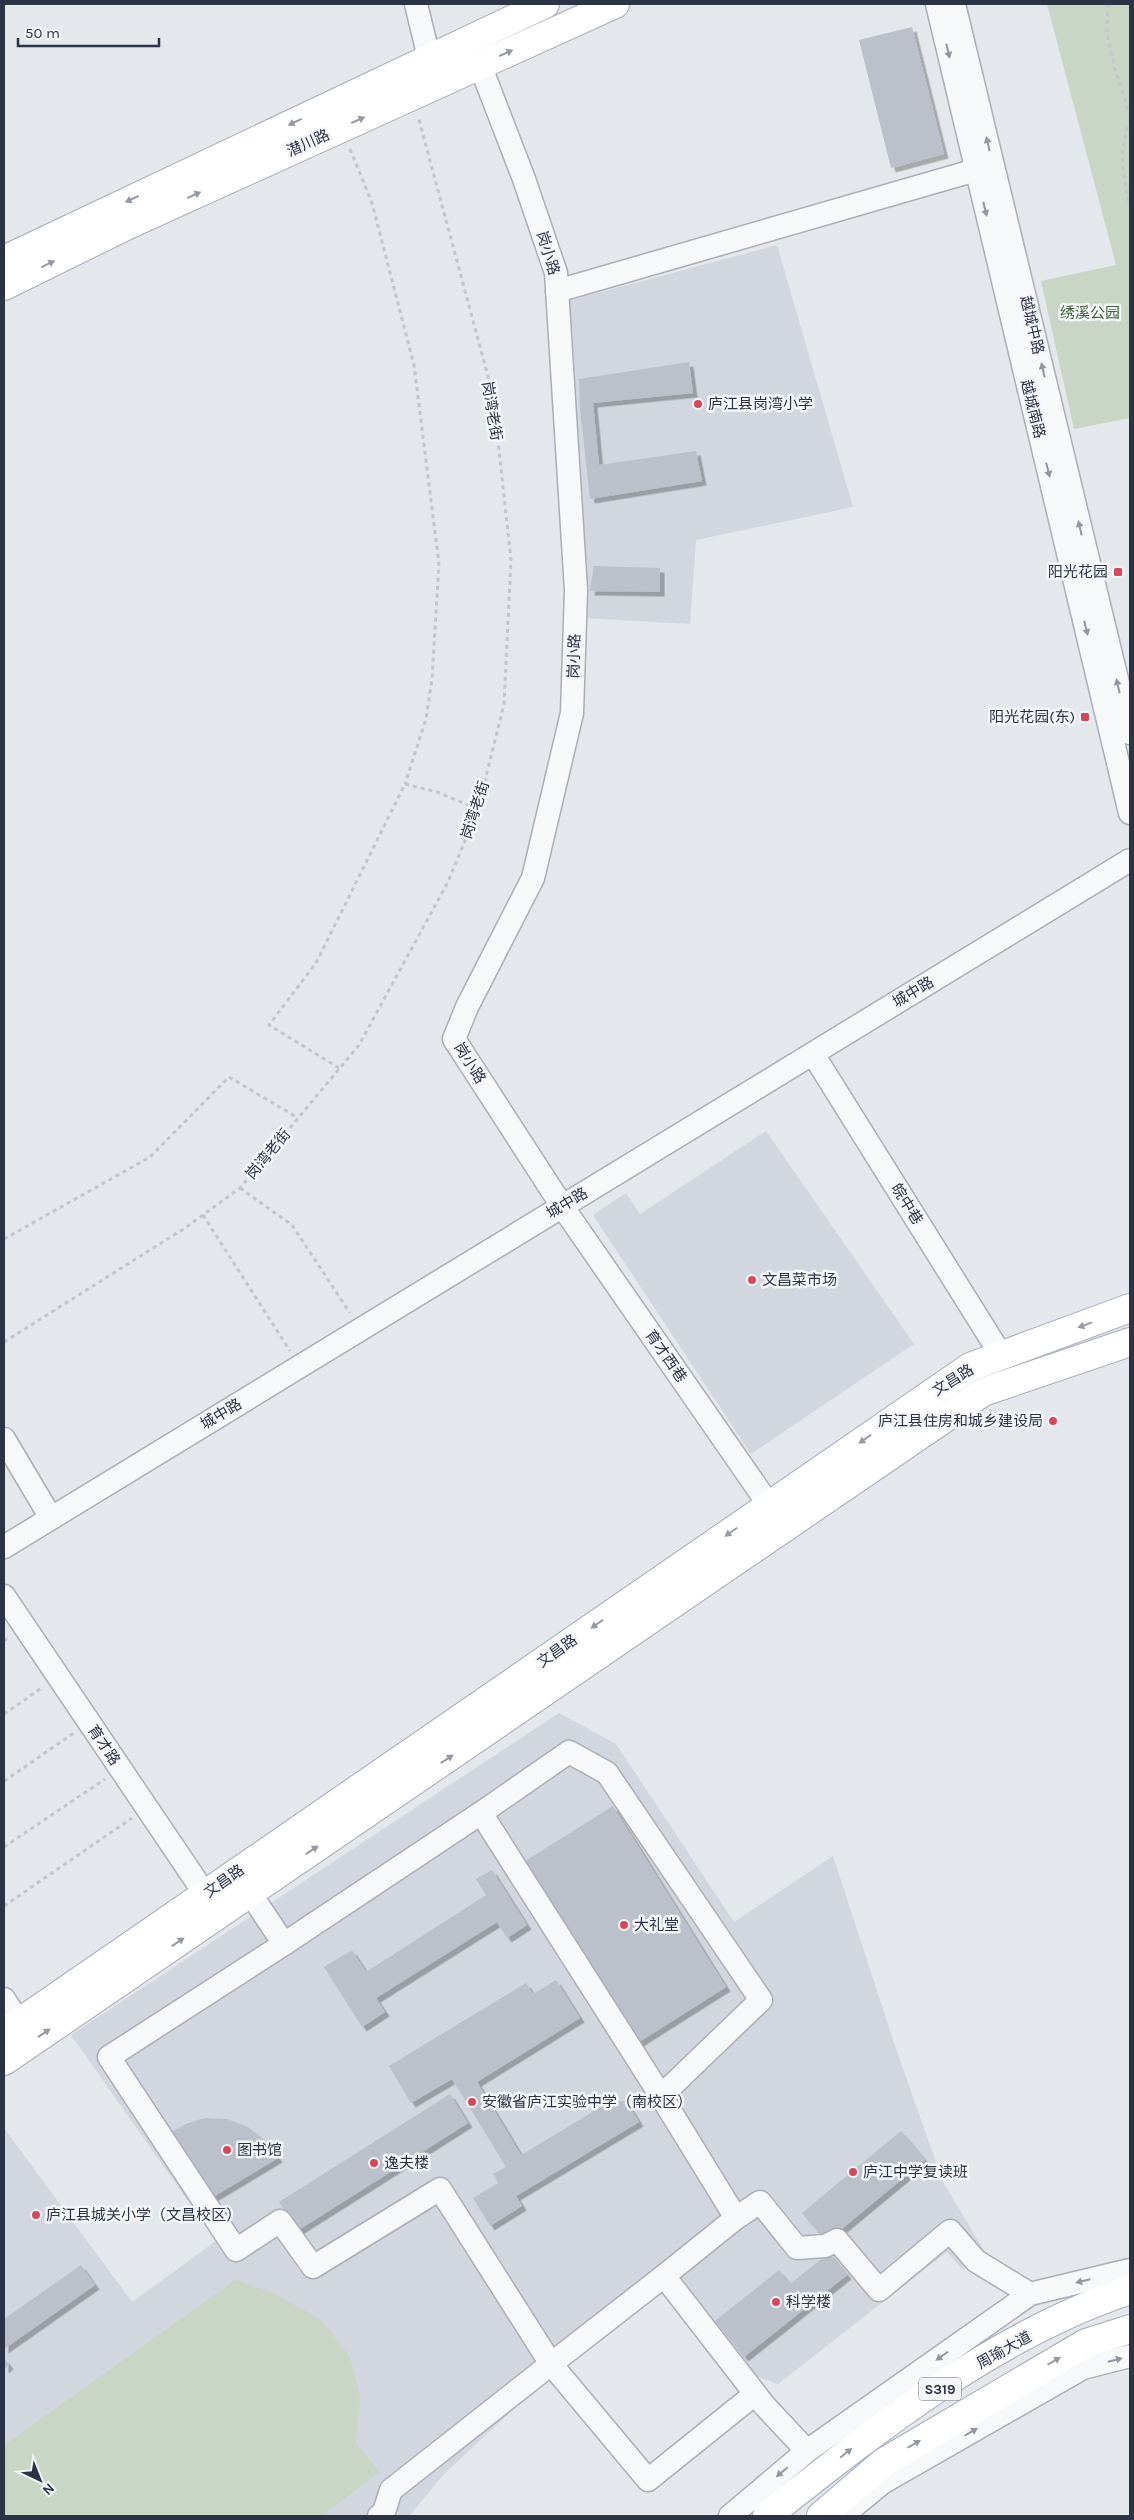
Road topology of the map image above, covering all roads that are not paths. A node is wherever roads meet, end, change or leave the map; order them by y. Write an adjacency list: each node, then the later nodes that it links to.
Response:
1 (416, 4): 6 (street)
2 (545, 4): 6 (main road, 潜川路)
3 (614, 4): 7 (main road, 潜川路, one-way to 3)
4 (937, 4): 8 (street, 越城南路, one-way to 8)
5 (954, 4): 12 (street, 越城中路, one-way to 5)
6 (429, 58): 9 (main road, 潜川路, one-way to 9)
7 (480, 64): 10 (main road, 潜川路, one-way to 7); 11 (street, 岗小路)
8 (976, 170): 11 (street); 13 (street, 越城南路, one-way to 13)
9 (4, 260)
10 (4, 286)
11 (557, 290): 16 (street, 岗小路)
12 (1130, 733)
13 (1130, 813)
14 (1130, 860): 15 (street, 城中路)
15 (812, 1054): 16 (street, 城中路); 19 (street, 皖中巷)
16 (562, 1206): 21 (street, 育才西巷); 22 (street, 城中路)
17 (1130, 1308): 19 (main road, 文昌路, one-way to 19)
18 (1130, 1342): 26 (main road, 文昌路, one-way to 18)
19 (1001, 1355): 21 (main road, 文昌路, one-way to 21)
20 (4, 1439): 22 (street)
21 (769, 1506): 27 (main road, 文昌路, one-way to 27)
22 (51, 1518): 23 (street, 城中路)
23 (4, 1547)
24 (4, 1596): 27 (street, 育才路)
25 (481, 1813): 28 (street); 32 (street); 32 (street)
26 (250, 1893): 28 (street); 31 (main road, 文昌路, one-way to 26)
27 (205, 1894): 30 (main road, 文昌路)
28 (284, 1944): 40 (street)
29 (4, 1999): 30 (street)
30 (12, 2027)
31 (4, 2061)
32 (661, 2096): 33 (street)
33 (736, 2218): 35 (street); 37 (street)
34 (1130, 2270): 37 (street, one-way to 37)
35 (664, 2276): 40 (street); 41 (street)
36 (1130, 2290): 45 (main road, 周瑜大道 / S319, one-way to 36)
37 (1030, 2294): 42 (street, one-way to 42)
38 (1130, 2329): 46 (main road, S319, one-way to 38)
39 (1130, 2356): 47 (street, one-way to 39)
40 (551, 2364): 41 (street); 43 (street)
41 (755, 2394): 42 (street)
42 (807, 2451): 44 (street, one-way to 44)
43 (379, 2516)
44 (730, 2516)
45 (767, 2516)
46 (821, 2516)
47 (842, 2516)

